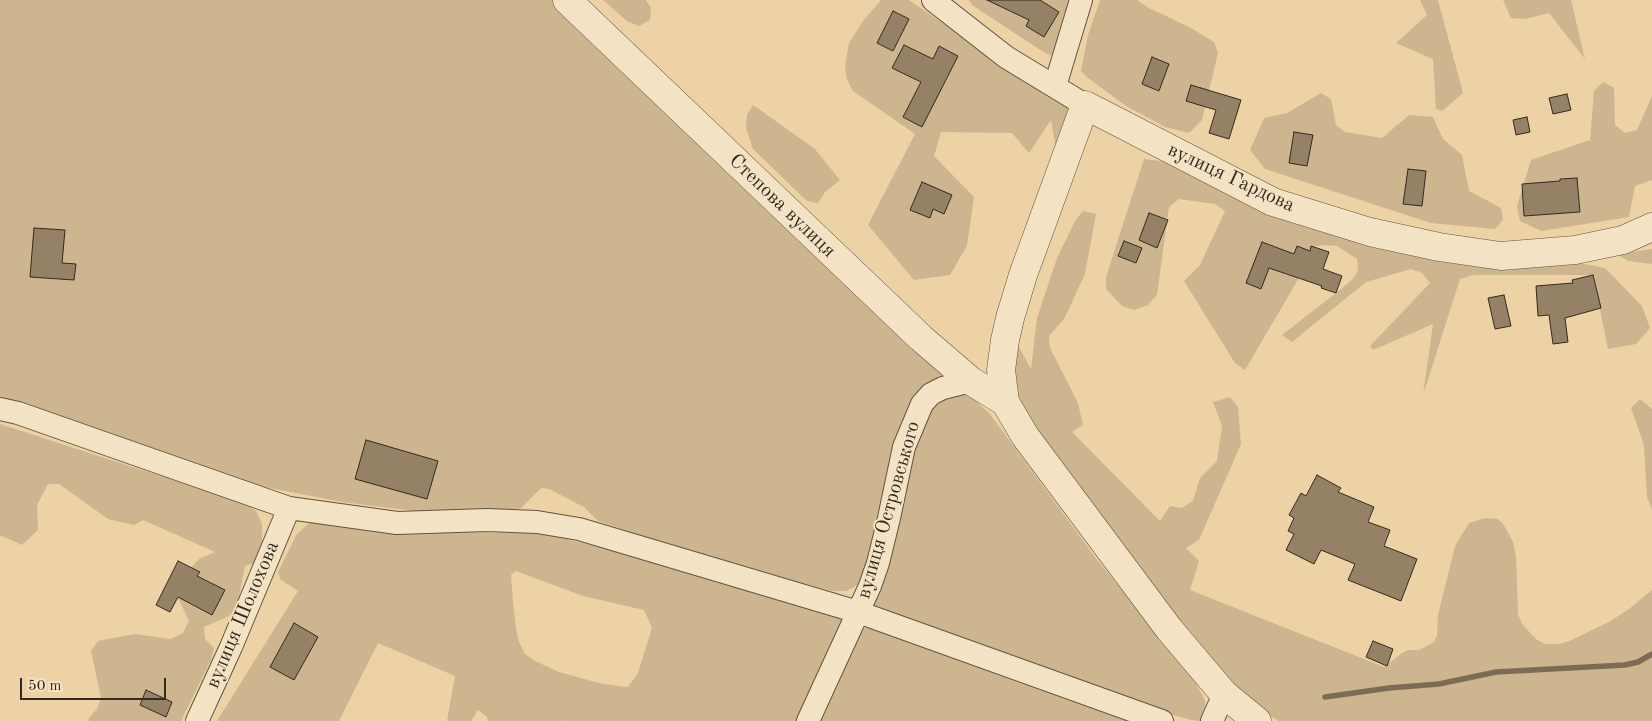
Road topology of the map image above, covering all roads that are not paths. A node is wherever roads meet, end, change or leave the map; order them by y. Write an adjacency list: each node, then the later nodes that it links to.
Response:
1 (567, 0): 7 (street, Степова вулиця)
2 (933, 0): 4 (street, вулиця Гардова)
3 (1081, 0): 4 (street)
4 (1055, 86): 5 (street, вулиця Гардова)
5 (1085, 105): 6 (street, вулиця Гардова); 8 (street)
6 (1652, 227)
7 (971, 381): 8 (street, Степова вулиця); 11 (street, вулиця Островського)
8 (1005, 402): 12 (street)
9 (0, 409): 10 (street)
10 (289, 508): 11 (street); 13 (street, вулиця Шолохова)
11 (858, 612): 14 (street, вулиця Островського); 15 (street)
12 (1224, 694): 16 (street); 17 (street)
13 (197, 721)
14 (808, 721)
15 (1162, 721)
16 (1212, 721)
17 (1257, 721)

